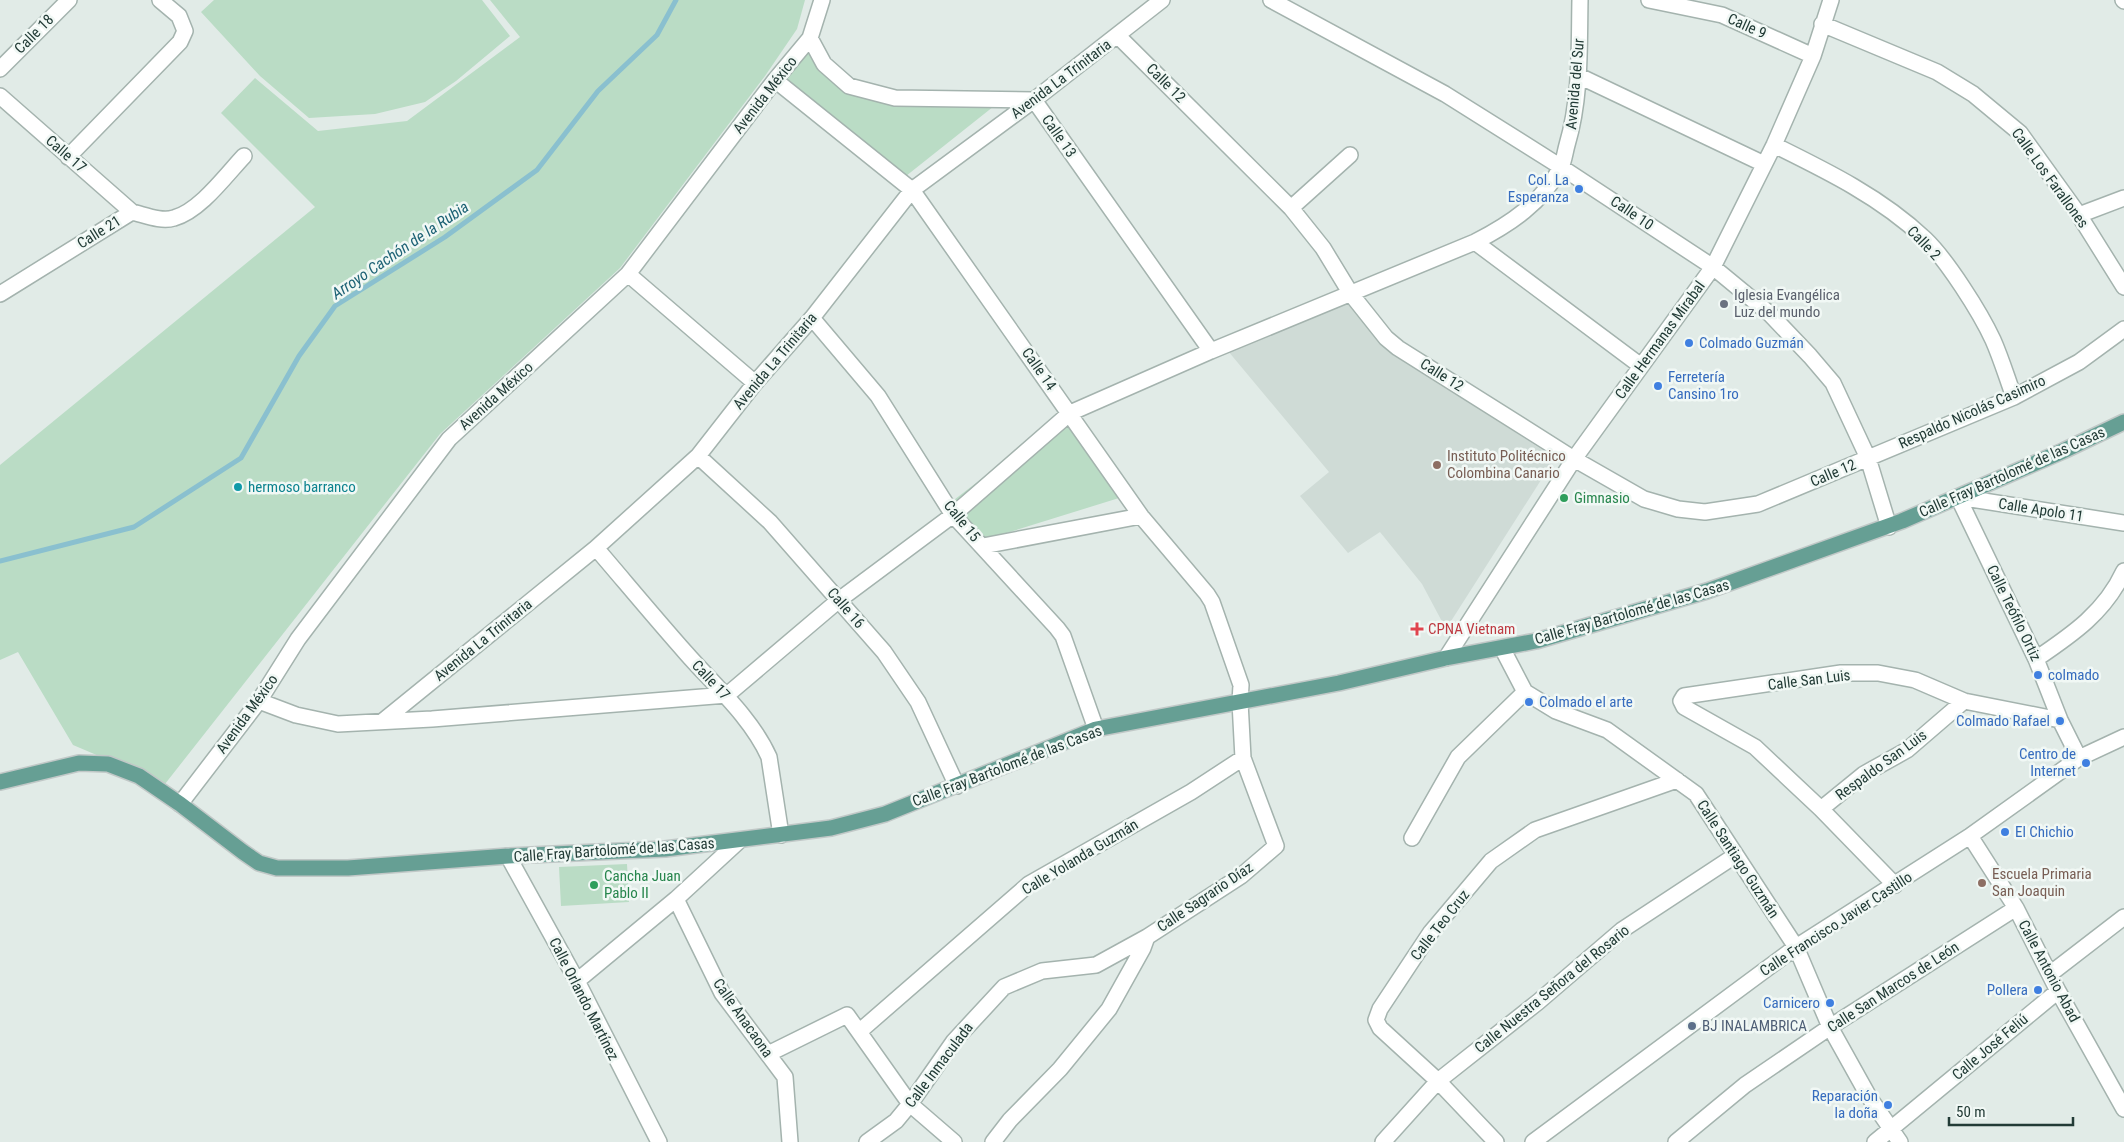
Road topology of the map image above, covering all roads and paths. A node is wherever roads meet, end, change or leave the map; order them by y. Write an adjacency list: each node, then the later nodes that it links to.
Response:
1 (68, 0): 13 (street, Calle 18)
2 (160, 0): 20 (street)
3 (822, 0): 11 (street, Avenida México)
4 (1162, 0): 10 (street, Avenida La Trinitaria)
5 (1272, 0): 23 (street, Calle 10)
6 (1580, 0): 14 (street, Avenida del Sur)
7 (1649, 0): 12 (street, Calle 9)
8 (1831, 0): 9 (street, Calle Hermanas Mirabal)
9 (1822, 24): 12 (street, Calle Hermanas Mirabal); 28 (street, Calle Los Farallones)
10 (1118, 36): 17 (street, Avenida La Trinitaria); 26 (street, Calle 12)
11 (810, 38): 15 (street, Avenida México); 17 (street, Calle 13)
12 (1813, 56): 18 (street, Calle Hermanas Mirabal)
13 (0, 69)
14 (1578, 76): 22 (street); 23 (street, Avenida del Sur)
15 (775, 80): 24 (street, Calle 14); 31 (street, Avenida México)
16 (0, 96): 20 (street, Calle 17)
17 (1034, 100): 24 (street, Avenida La Trinitaria); 37 (street, Calle 13)
18 (1774, 144): 22 (street, Calle Hermanas Mirabal); 40 (street, Calle 2)
19 (1350, 155): 26 (street)
20 (68, 156): 27 (street, Calle 17)
21 (244, 156): 27 (street, Calle 21)
22 (1764, 164): 30 (street, Calle Hermanas Mirabal)
23 (1561, 167): 29 (street, Avenida del Sur); 30 (street, Calle 10)
24 (912, 190): 35 (street, Avenida La Trinitaria); 41 (street, Calle 14)
25 (2124, 198): 28 (street)
26 (1291, 208): 34 (street, Calle 12)
27 (132, 212): 33 (street, Calle 21)
28 (2080, 215): 32 (street, Calle Los Farallones)
29 (1475, 242): 34 (street, Avenida del Sur); 38 (street)
30 (1713, 268): 38 (street, Calle Hermanas Mirabal); 44 (street, Calle 10)
31 (628, 274): 39 (street); 60 (street, Avenida México)
32 (2124, 287)
33 (0, 294)
34 (1351, 294): 37 (street, Avenida del Sur); 45 (street, Calle 12)
35 (812, 318): 39 (street, Avenida La Trinitaria); 47 (street, Calle 15)
36 (2124, 329): 40 (street, Respaldo Nicolás Casimiro)
37 (1211, 351): 41 (street, Avenida del Sur)
38 (1641, 366): 45 (street, Calle Hermanas Mirabal)
39 (755, 382): 43 (street, Avenida La Trinitaria)
40 (2014, 397): 44 (street, Respaldo Nicolás Casimiro)
41 (1070, 413): 47 (street, Avenida del Sur); 48 (street, Calle 14)
42 (2124, 422): 46 (main road, Calle Fray Bartolomé de las Casas)
43 (698, 456): 52 (street, Avenida La Trinitaria); 54 (street, Calle 16)
44 (1868, 458): 45 (street, Calle 12); 50 (street, Calle 10)
45 (1574, 459): 56 (street, Calle Hermanas Mirabal)
46 (1958, 497): 49 (street, Calle Apolo 11); 50 (main road, Calle Fray Bartolomé de las Casas); 57 (street, Calle Teófilo Ortiz)
47 (953, 515): 51 (street, Calle 15); 54 (street, Avenida del Sur)
48 (1141, 516): 51 (street); 62 (street, Calle 14)
49 (2124, 523)
50 (1889, 527): 55 (main road, Calle Fray Bartolomé de las Casas)
51 (983, 546): 65 (street, Calle 15)
52 (596, 548): 59 (street, Calle 17); 64 (street, Avenida La Trinitaria)
53 (2124, 571): 57 (street)
54 (840, 600): 59 (street, Avenida del Sur); 71 (street, Calle 16)
55 (1502, 648): 56 (main road, Calle Fray Bartolomé de las Casas); 58 (street)
56 (1446, 658): 62 (main road, Calle Fray Bartolomé de las Casas)
57 (2036, 659): 63 (street, Calle Teófilo Ortiz)
58 (1525, 692): 69 (street, Calle Santiago Guzmán); 76 (street)
59 (727, 696): 64 (street); 74 (street, Calle 17)
60 (259, 701): 64 (street); 72 (street, Avenida México)
61 (1964, 701): 63 (street, Calle San Luis); 73 (street, Respaldo San Luis); 73 (street, Calle San Luis)
62 (1240, 702): 65 (main road, Calle Fray Bartolomé de las Casas); 67 (street, Calle Sagrario Díaz)
63 (2060, 720): 68 (street, Calle Teófilo Ortiz)
64 (383, 721)
65 (1096, 729): 71 (main road, Calle Fray Bartolomé de las Casas)
66 (2124, 737): 68 (street, Calle Francisco Javier Castillo)
67 (1243, 758): 84 (street, Calle Sagrario Díaz); 90 (street, Calle Yolanda Guzmán)
68 (2079, 758): 75 (street, Calle Francisco Javier Castillo)
69 (1677, 780): 78 (street, Calle Santiago Guzmán); 92 (street, Calle Teo Cruz)
70 (0, 782): 72 (main road, Calle Fray Bartolomé de las Casas)
71 (957, 786): 74 (main road, Calle Fray Bartolomé de las Casas)
72 (180, 804): 79 (main road, Calle Fray Bartolomé de las Casas)
73 (1821, 809): 80 (street)
74 (782, 835): 77 (main road, Calle Fray Bartolomé de las Casas)
75 (1970, 836): 80 (street, Calle Francisco Javier Castillo); 82 (street, Calle Antonio Abad)
76 (1412, 838)
77 (739, 841): 79 (main road, Calle Fray Bartolomé de las Casas); 81 (street)
78 (1736, 855): 85 (street, Calle Santiago Guzmán); 92 (street, Calle Nuestra Señora del Rosario)
79 (508, 856): 87 (street, Calle Orlando Martínez)
80 (1895, 885): 85 (street, Calle Francisco Javier Castillo)
81 (676, 899): 87 (street); 91 (street, Calle Anacaona)
82 (2016, 908): 86 (street, Calle Antonio Abad); 89 (street, Calle San Marcos de León)
83 (2124, 917): 86 (street)
84 (1148, 937): 93 (street, Calle Inmaculada); 100 (street, Calle Sagrario Díaz)
85 (1796, 947): 89 (street, Calle Santiago Guzmán); 103 (street, Calle Francisco Javier Castillo)
86 (2050, 974): 88 (street, Calle Antonio Abad)
87 (577, 981): 96 (street, Calle Orlando Martínez)
88 (2058, 991): 94 (street, Calle Antonio Abad); 95 (street, Calle José Feliú)
89 (1830, 1027): 95 (street, Calle Santiago Guzmán); 104 (street, Calle San Marcos de León)
90 (860, 1031): 91 (street); 93 (street)
91 (768, 1054): 97 (street, Calle Anacaona)
92 (1438, 1080): 101 (street, Calle Nuestra Señora del Rosario); 102 (street, Calle Teo Cruz)
93 (910, 1104): 98 (street, Calle Inmaculada); 99 (street)
94 (2124, 1109)
95 (1891, 1129): 105 (street, Calle José Feliú); 106 (street, Calle Santiago Guzmán)
96 (659, 1142)
97 (790, 1142)
98 (867, 1142)
99 (954, 1142)
100 (993, 1142)
101 (1383, 1142)
102 (1496, 1142)
103 (1533, 1142)
104 (1676, 1142)
105 (1875, 1142)
106 (1900, 1142)

